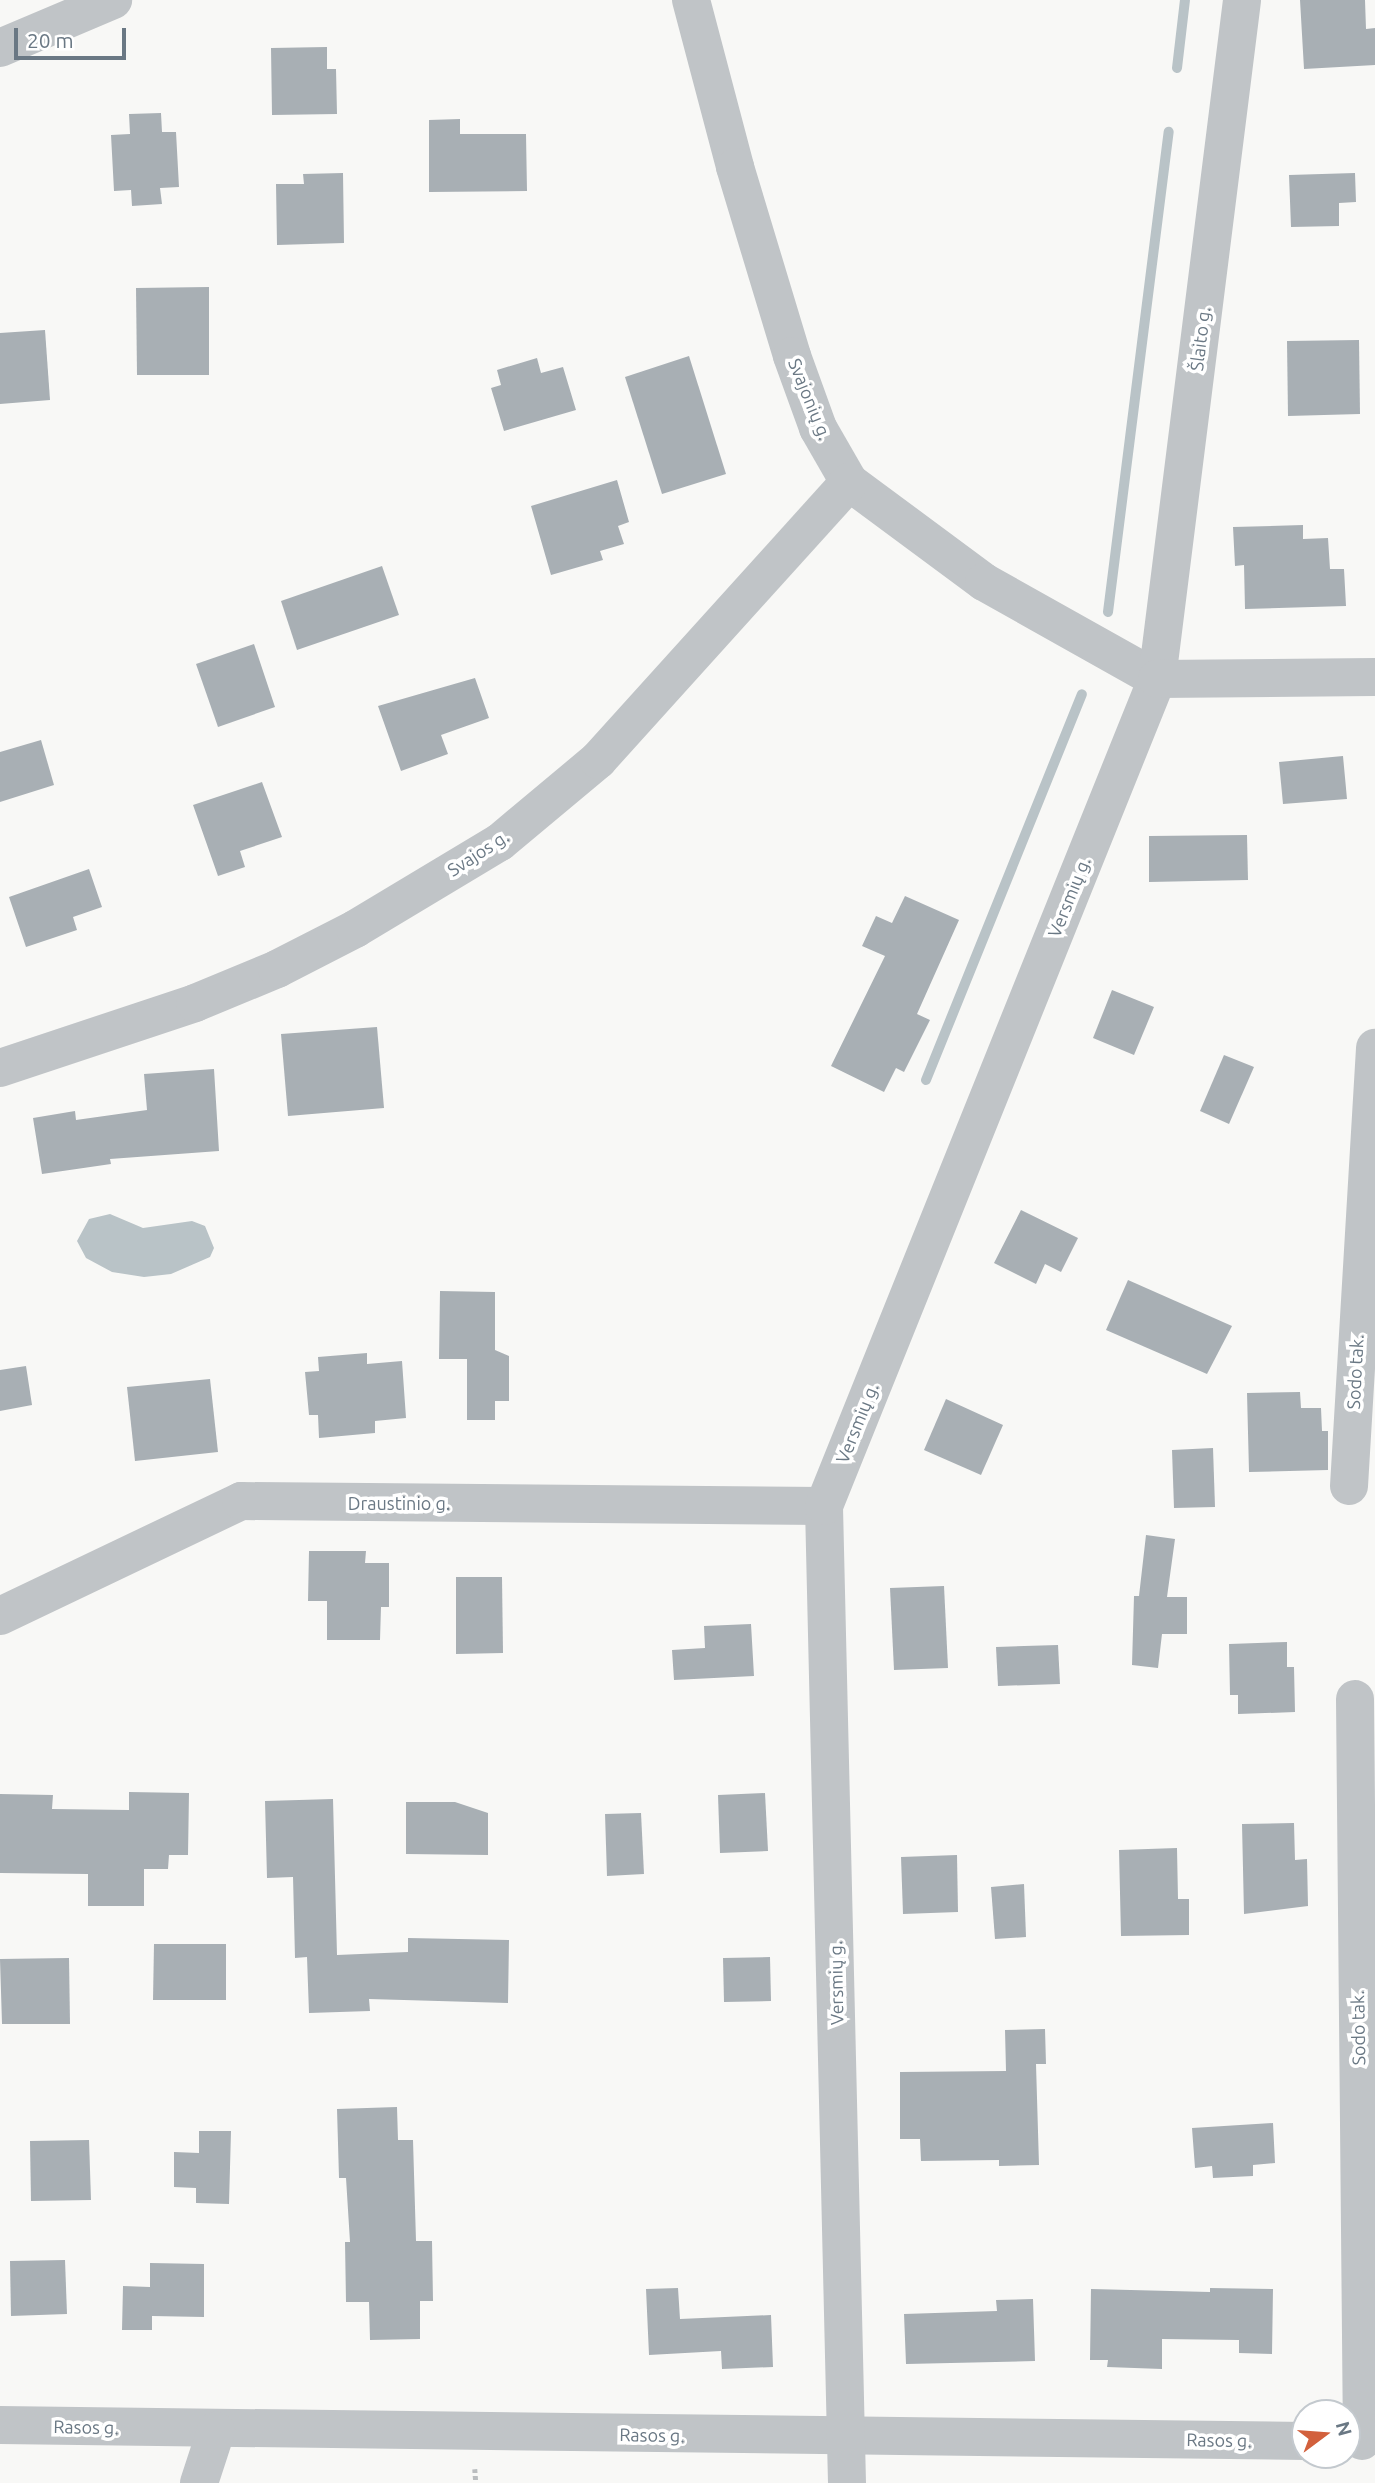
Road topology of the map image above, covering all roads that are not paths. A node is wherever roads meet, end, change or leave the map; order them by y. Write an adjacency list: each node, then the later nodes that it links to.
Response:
1 (113, 0): 4 (street)
2 (691, 0): 5 (street, Svajonių g.)
3 (1242, 0): 7 (street, Šlaito g.)
4 (0, 48)
5 (849, 482): 7 (street, Svajonių g.); 9 (street, Svajos g.)
6 (1375, 677): 7 (street)
7 (1157, 679): 11 (street, Versmių g.)
8 (1375, 1048): 10 (street, Sodo tak.)
9 (0, 1068)
10 (1349, 1486)
11 (824, 1506): 12 (street, Draustinio g.); 17 (street, Versmių g.)
12 (0, 1616)
13 (1355, 1699): 14 (street, Sodo tak.)
14 (1361, 2399)
15 (0, 2426): 16 (street, Rasos g.)
16 (216, 2431): 17 (street, Rasos g.); 19 (street)
17 (847, 2436): 18 (street, Rasos g.); 20 (street, Versmių g.)
18 (1291, 2441)
19 (199, 2483)
20 (847, 2483)

